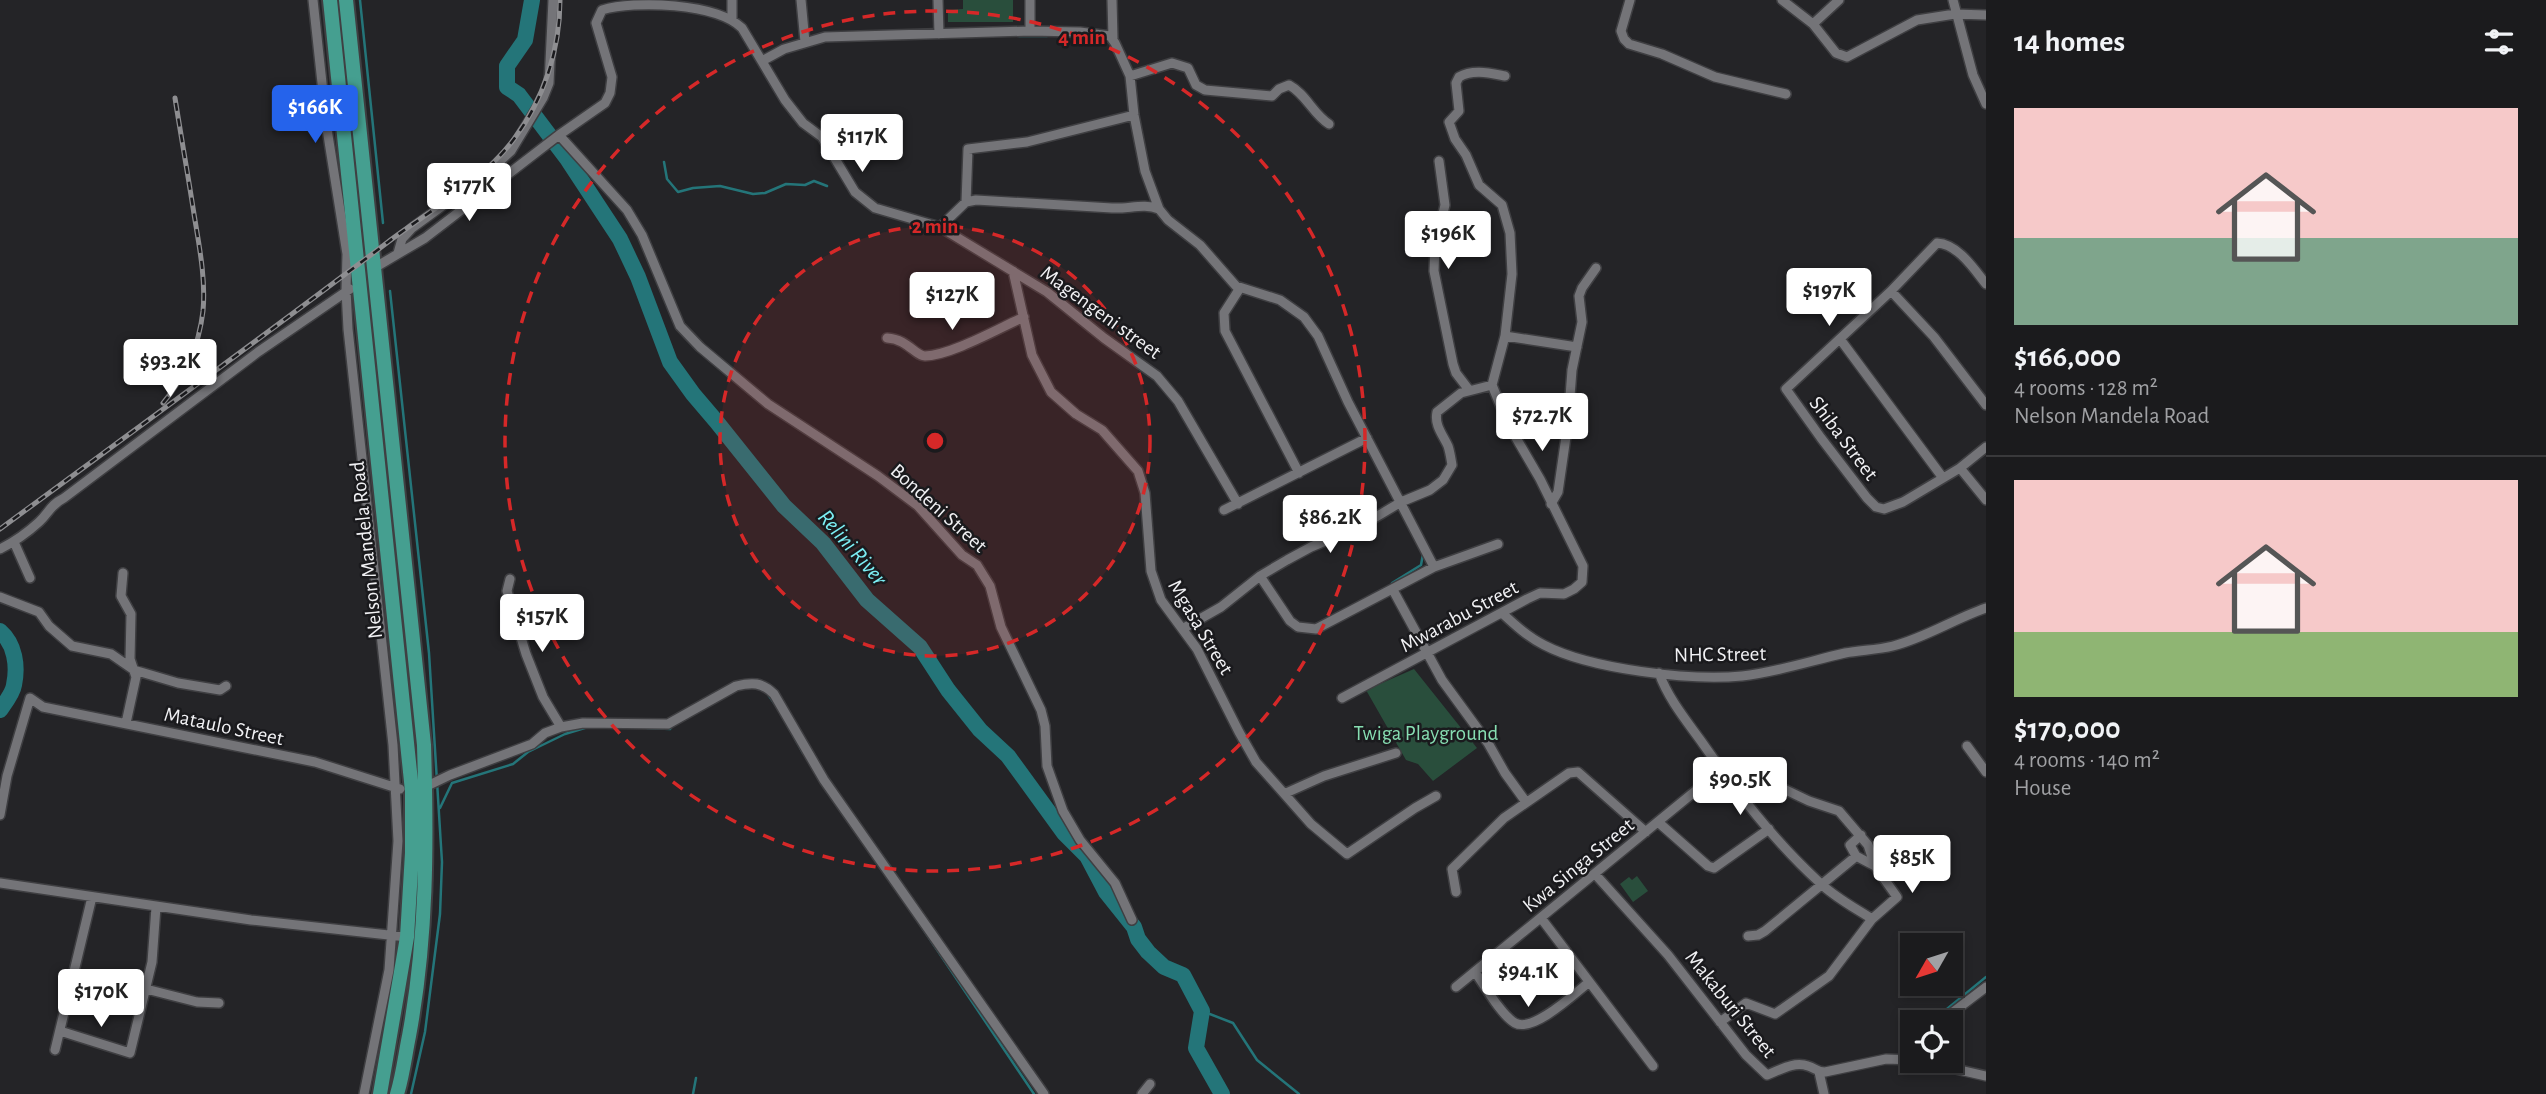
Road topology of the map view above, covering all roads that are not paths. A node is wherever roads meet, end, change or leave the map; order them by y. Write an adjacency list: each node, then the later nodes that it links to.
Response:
1 (313, 0): 40 (street)
2 (330, 0): 40 (main road, Nelson Mandela Road)
3 (346, 0): 36 (main road, Nelson Mandela Road)
4 (553, 0): 35 (street)
5 (732, 0): 17 (street)
6 (801, 0): 22 (street)
7 (938, 0): 20 (street)
8 (1030, 0): 19 (street)
9 (1112, 0): 21 (street)
10 (1630, 0): 26 (street)
11 (1782, 0): 18 (street)
12 (1839, 0): 18 (street)
13 (1953, 0): 15 (street)
14 (641, 1): 17 (street); 30 (street)
15 (1955, 14): 16 (street); 18 (street); 27 (street)
16 (1986, 15)
17 (732, 19): 23 (street, Magengeni street)
18 (1813, 24)
19 (1030, 31): 20 (street); 21 (street)
20 (939, 34): 22 (street)
21 (1113, 38): 24 (street)
22 (805, 42): 23 (street)
23 (762, 61): 34 (street, Magengeni street)
24 (1130, 76): 28 (street); 29 (street)
25 (1505, 76): 44 (street)
26 (1786, 94)
27 (1986, 104)
28 (1134, 115): 32 (street); 33 (street)
29 (1329, 124)
30 (557, 136): 35 (street); 106 (street, Bondeni Street)
31 (1439, 161): 49 (street)
32 (966, 202): 33 (street); 34 (street)
33 (1159, 209): 41 (street)
34 (940, 227): 38 (street, Magengeni street)
35 (398, 253): 36 (street)
36 (374, 268): 87 (main road, Nelson Mandela Road)
37 (1595, 268): 47 (street)
38 (1013, 271): 43 (street, Mgasa Street); 58 (street, Magengeni street)
39 (1986, 284): 42 (street)
40 (352, 288): 61 (street); 86 (street); 87 (main road, Nelson Mandela Road)
41 (1240, 288): 51 (street); 54 (street)
42 (1891, 291): 46 (street); 50 (street)
43 (1024, 317): 45 (street); 73 (street, Mgasa Street)
44 (1505, 335): 47 (street); 48 (street)
45 (887, 338)
46 (1840, 339): 55 (street); 55 (street, Shiba Street)
47 (1577, 347): 59 (street)
48 (1492, 385): 49 (street); 59 (street, Mwarabu Street)
49 (1469, 390): 57 (street)
50 (1986, 405)
51 (1367, 438): 54 (street); 57 (street)
52 (1986, 447): 53 (street, Shiba Street)
53 (1960, 468): 55 (street, Shiba Street); 56 (street)
54 (1299, 473): 58 (street)
55 (1943, 478)
56 (1986, 500)
57 (1401, 502): 64 (street); 66 (street)
58 (1238, 504): 60 (street)
59 (1551, 504): 72 (street, Mwarabu Street)
60 (1224, 510)
61 (14, 542): 63 (street); 67 (street)
62 (1498, 544): 64 (street)
63 (0, 549)
64 (1434, 567): 69 (street)
65 (123, 573): 75 (street)
66 (1260, 576): 69 (street); 73 (street)
67 (30, 578)
68 (510, 579): 80 (street)
69 (1393, 590): 74 (street)
70 (0, 597): 75 (street)
71 (1986, 608): 76 (street, NHC Street)
72 (1502, 613): 74 (street, Mwarabu Street); 76 (street, NHC Street)
73 (1184, 628): 88 (street, Mgasa Street)
74 (1427, 653): 78 (street, Mwarabu Street); 90 (street)
75 (134, 670): 77 (street); 79 (street)
76 (1659, 673): 83 (street)
77 (226, 686)
78 (1342, 698)
79 (125, 723): 86 (street, Mataulo Street); 91 (street, Mataulo Street)
80 (561, 727): 87 (street); 128 (street)
81 (1967, 746): 84 (street)
82 (1396, 753): 88 (street)
83 (1721, 771): 85 (street); 92 (street, Kwa Singa Street)
84 (1986, 772)
85 (1733, 785): 93 (street); 95 (street)
86 (396, 787): 87 (street, Mataulo Street); 107 (street)
87 (419, 789): 107 (main road, Nelson Mandela Road); 126 (main road, Nelson Mandela Road)
88 (1286, 793): 89 (street, Mgasa Street)
89 (1436, 796)
90 (1526, 802): 94 (street); 101 (street)
91 (0, 815)
92 (1658, 822): 93 (street); 94 (street, Kwa Singa Street)
93 (1769, 829): 100 (street)
94 (1646, 832): 98 (street, Kwa Singa Street)
95 (1861, 835): 96 (street); 97 (street)
96 (1856, 856): 97 (street); 100 (street)
97 (1875, 866): 105 (street)
98 (1595, 874): 104 (street, Kwa Singa Street); 116 (street, Makaburi Street)
99 (0, 883): 102 (street)
100 (1820, 884): 105 (street); 108 (street)
101 (1456, 892)
102 (92, 897): 103 (street); 117 (street)
103 (156, 907): 107 (street); 113 (street)
104 (1541, 918): 109 (street, Kwa Singa Street); 110 (street)
105 (1872, 919): 116 (street)
106 (1132, 920)
107 (400, 935): 125 (main road, Nelson Mandela Road); 127 (street)
108 (1748, 936)
109 (1475, 972): 110 (street); 111 (street, Kwa Singa Street)
110 (1588, 983): 120 (street)
111 (1456, 987)
112 (1986, 987): 115 (street)
113 (146, 989): 114 (street); 117 (street)
114 (219, 1003)
115 (1956, 1010)
116 (1720, 1022): 122 (street, Makaburi Street)
117 (60, 1031): 118 (street)
118 (55, 1050)
119 (1900, 1060): 122 (street, Makaburi Street)
120 (1653, 1066)
121 (1963, 1071): 123 (street, Makaburi Street)
122 (1819, 1073): 130 (street)
123 (1986, 1076)
124 (1150, 1084): 129 (street)
125 (381, 1090): 126 (main road)
126 (398, 1090)
127 (364, 1094)
128 (1044, 1094)
129 (1142, 1094)
130 (1824, 1094)

